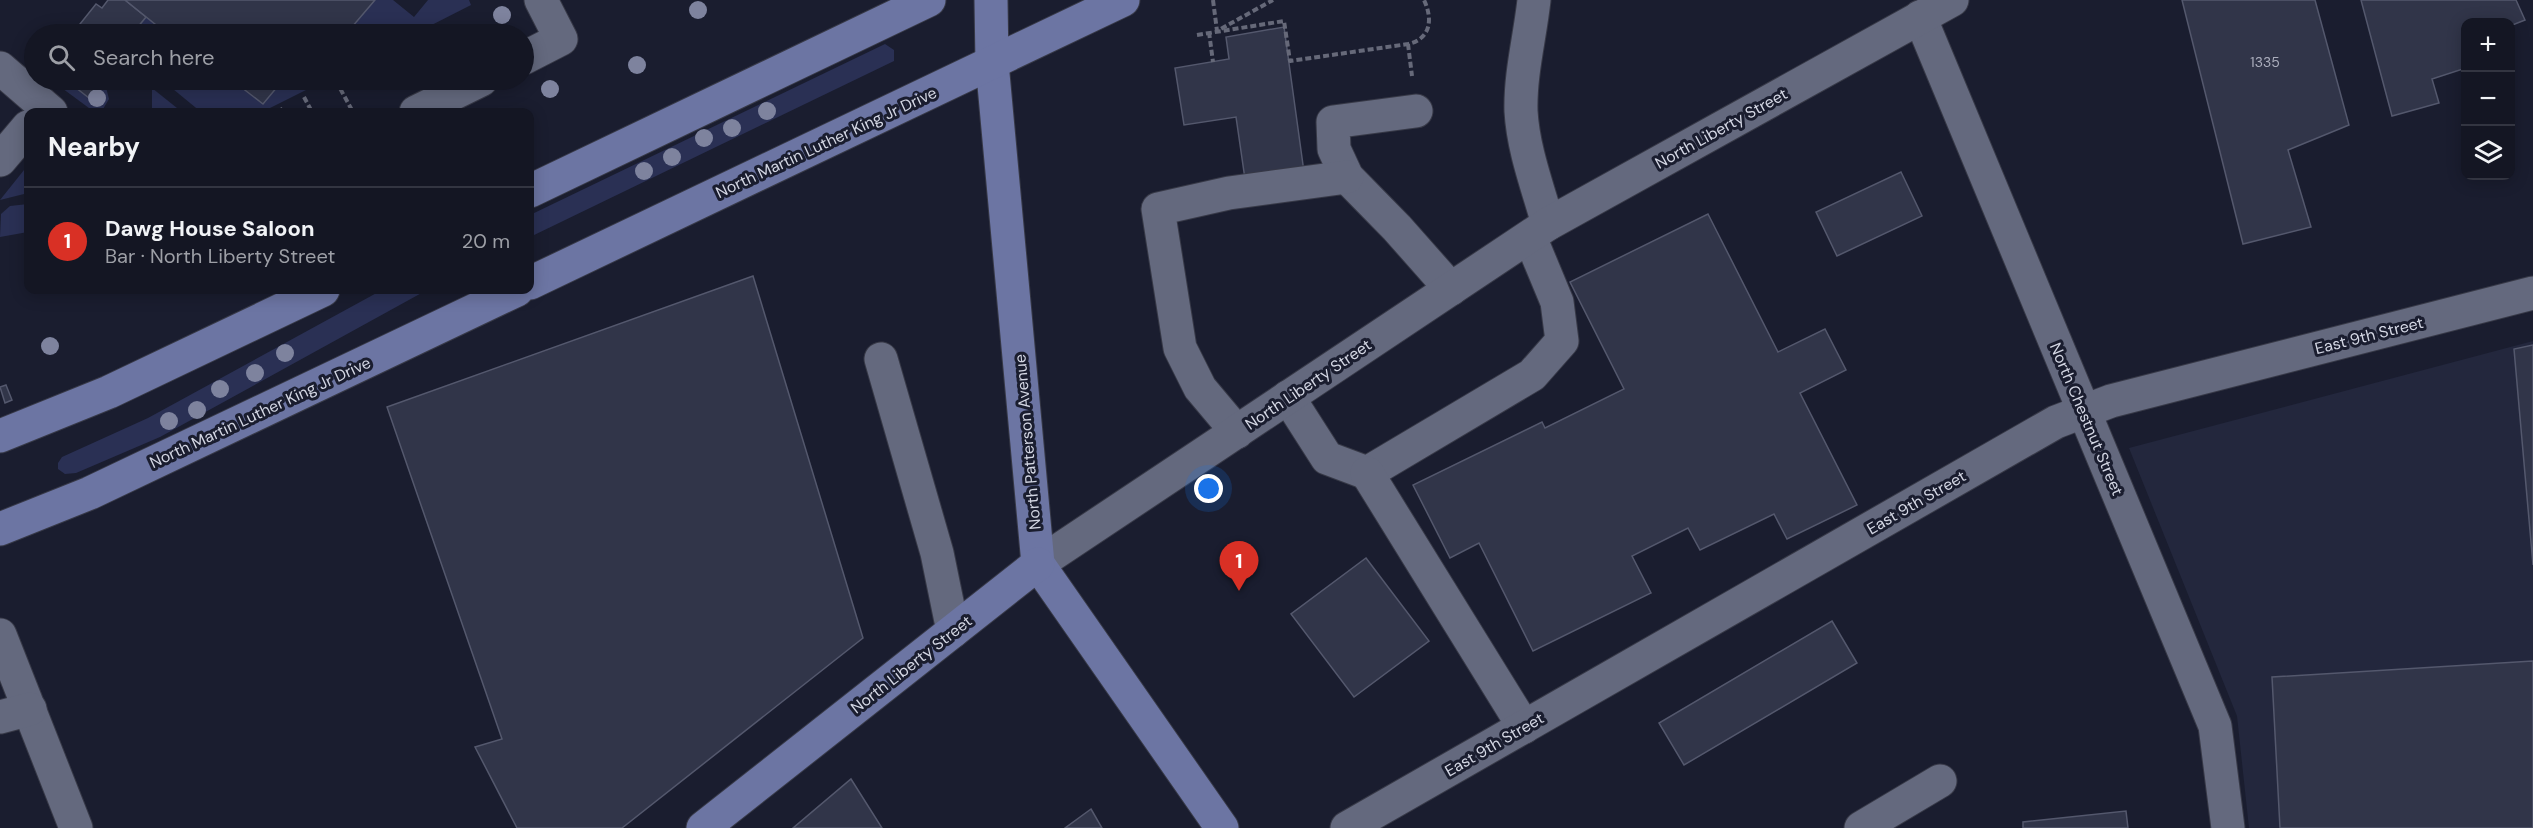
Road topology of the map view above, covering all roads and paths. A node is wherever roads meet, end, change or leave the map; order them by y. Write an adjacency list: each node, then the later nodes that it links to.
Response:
1 (541, 0): 14 (street)
2 (929, 0): 29 (main road)
3 (991, 0): 16 (main road, North Patterson Avenue)
4 (1123, 0): 16 (main road, North Martin Luther King Jr Drive)
5 (1213, 0): 11 (path)
6 (1273, 0): 11 (path)
7 (1424, 0): 11 (path)
8 (1534, 0): 30 (street)
9 (1952, 0): 10 (street, North Liberty Street)
10 (1920, 17): 30 (street, North Liberty Street); 38 (street, North Chestnut Street)
11 (1217, 31): 12 (path)
12 (1209, 32): 13 (path); 15 (path)
13 (1197, 35)
14 (534, 53)
15 (1213, 62)
16 (992, 63): 31 (main road, North Martin Luther King Jr Drive); 43 (main road, North Patterson Avenue)
17 (0, 68): 21 (street)
18 (341, 90): 23 (path)
19 (461, 90): 24 (street)
20 (304, 97): 22 (path)
21 (35, 108)
22 (310, 108)
23 (351, 108)
24 (424, 108)
25 (1416, 111): 28 (street)
26 (24, 134): 27 (street)
27 (0, 160)
28 (1347, 177): 32 (street); 39 (street)
29 (534, 189)
30 (1539, 231): 32 (street, North Liberty Street); 41 (street)
31 (534, 281)
32 (1451, 289): 37 (street, North Liberty Street)
33 (2533, 293): 38 (street, East 9th Street)
34 (315, 294): 40 (main road)
35 (509, 294): 42 (main road, North Martin Luther King Jr Drive)
36 (881, 359): 44 (street)
37 (1288, 397): 39 (street, North Liberty Street); 41 (street)
38 (2083, 410): 47 (street, East 9th Street); 54 (street, North Chestnut Street)
39 (1237, 432): 43 (street, North Liberty Street)
40 (0, 436)
41 (1367, 473): 47 (street)
42 (0, 529)
43 (1038, 564): 44 (main road, North Liberty Street); 51 (main road, North Patterson Avenue)
44 (953, 631): 50 (main road, North Liberty Street)
45 (0, 635): 46 (street)
46 (15, 713): 49 (street)
47 (1524, 727): 52 (street, East 9th Street)
48 (1940, 781): 53 (street)
49 (76, 828)
50 (703, 828)
51 (1222, 828)
52 (1347, 828)
53 (1861, 828)
54 (2228, 828)

